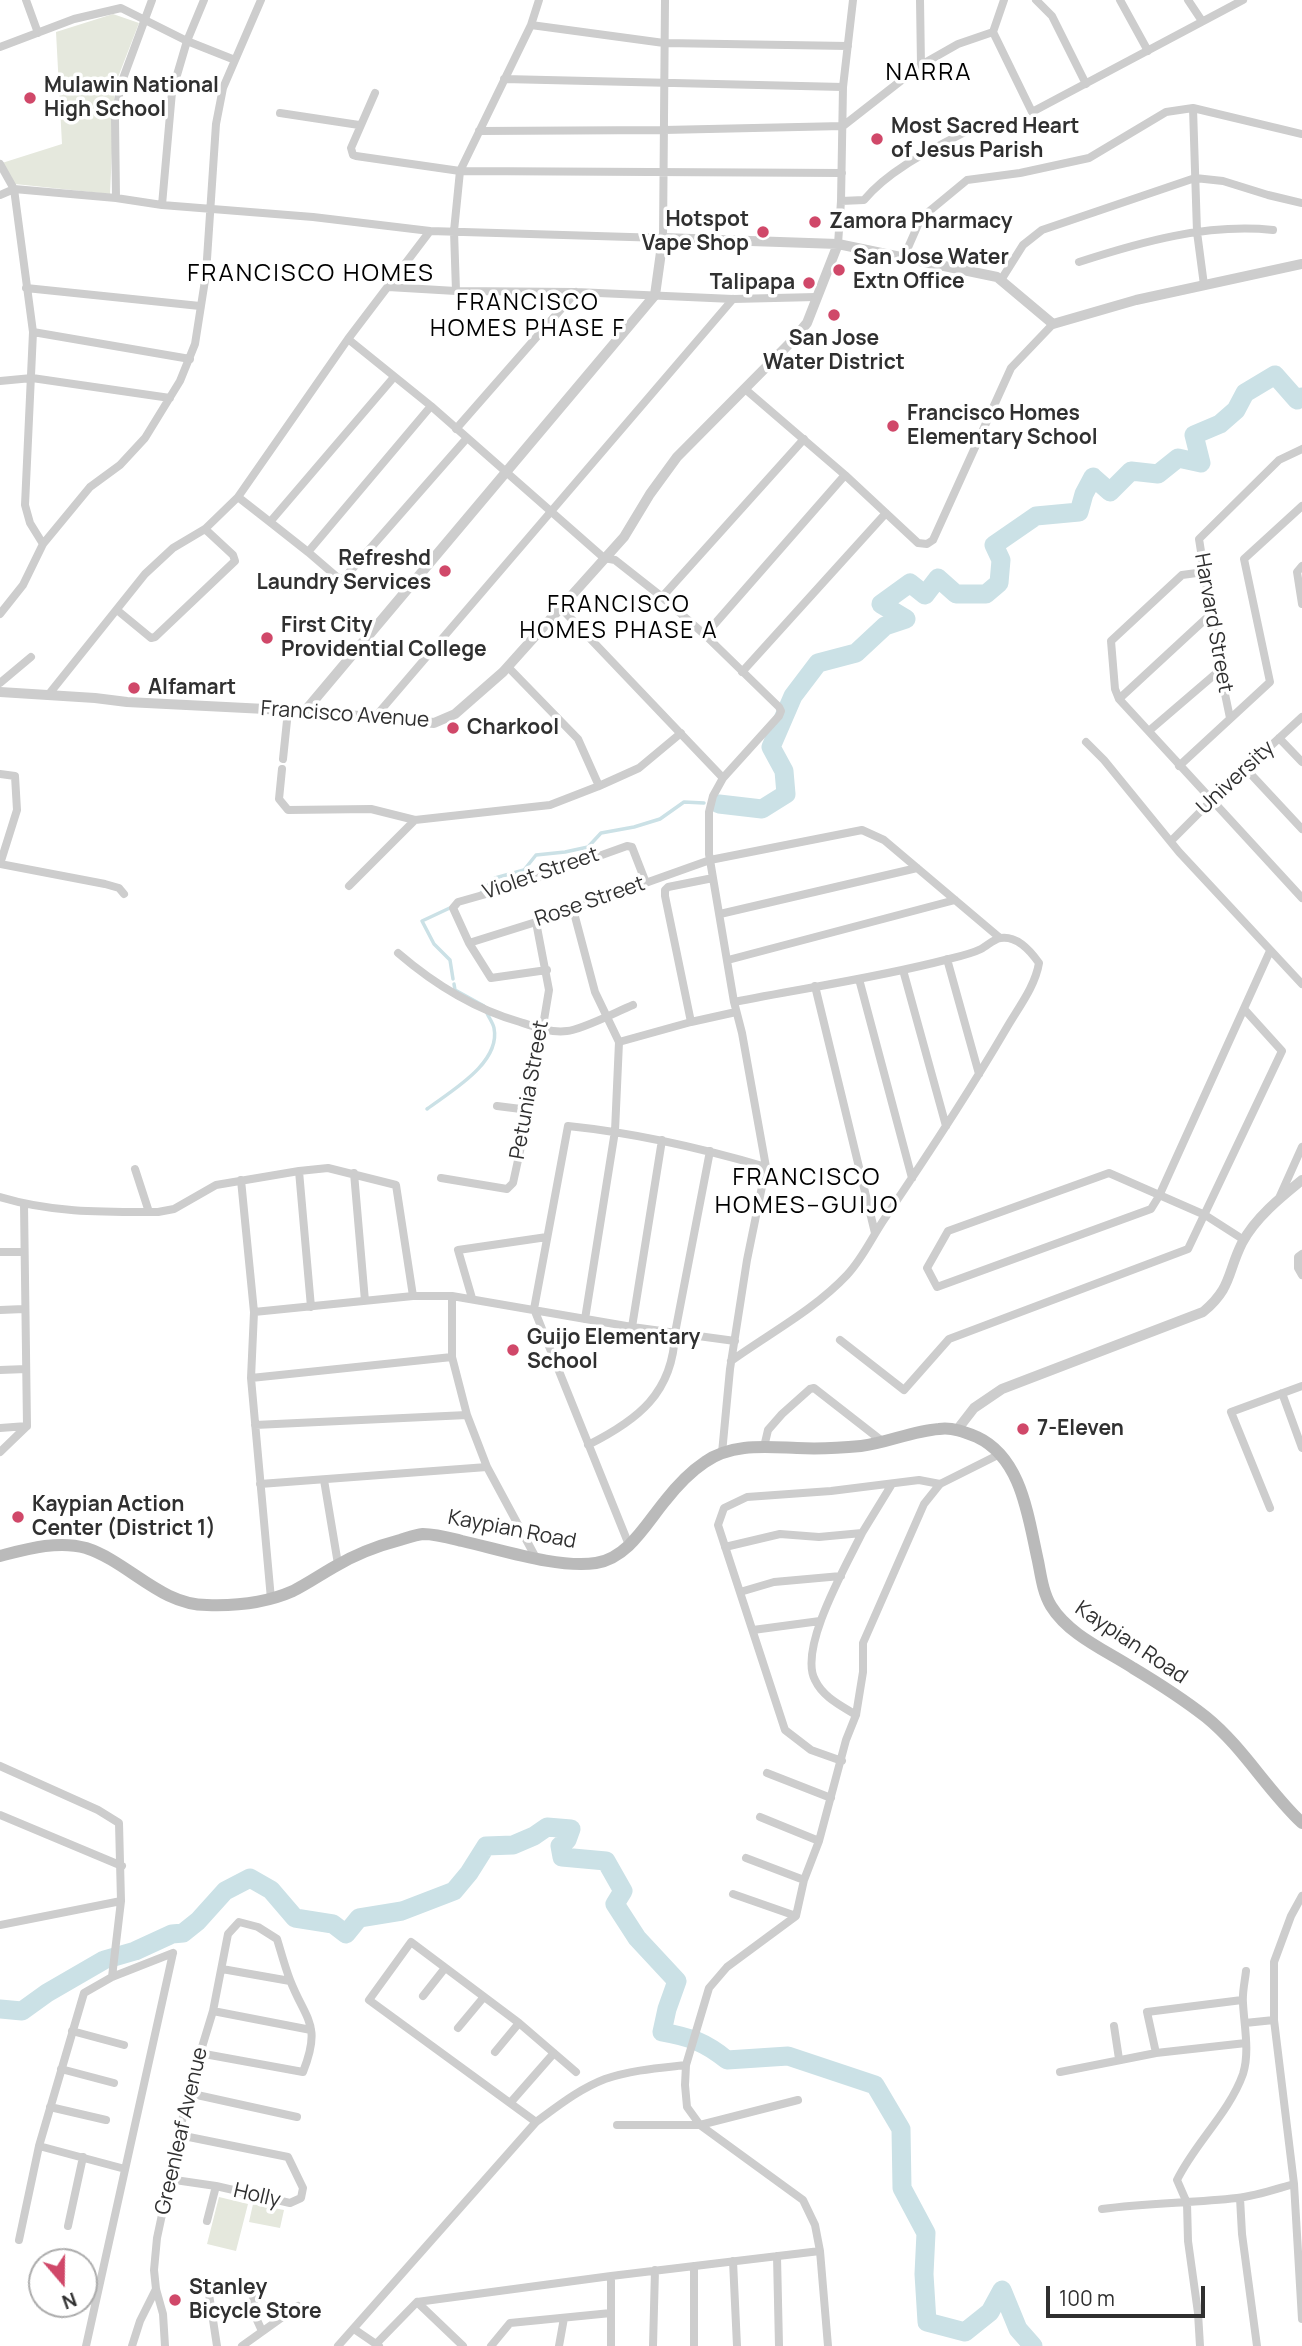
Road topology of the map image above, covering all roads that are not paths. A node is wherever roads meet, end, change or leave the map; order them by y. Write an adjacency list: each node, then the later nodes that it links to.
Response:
1 (26, 0): 18 (street)
2 (152, 0): 14 (street)
3 (204, 0): 19 (street)
4 (261, 0): 24 (street)
5 (539, 0): 16 (street)
6 (665, 0): 20 (street)
7 (853, 0): 21 (street)
8 (920, 0): 25 (street)
9 (1004, 0): 17 (street)
10 (1036, 0): 28 (street)
11 (1120, 0): 23 (street)
12 (1188, 0): 15 (street)
13 (1243, 0): 15 (street)
14 (146, 21): 18 (street); 19 (street); 46 (street)
15 (1202, 22): 23 (street)
16 (531, 25): 20 (street); 26 (street)
17 (993, 32): 25 (street); 28 (street)
18 (38, 33): 22 (street)
19 (187, 41): 24 (street); 49 (street)
20 (664, 43): 21 (street); 27 (street)
21 (848, 46): 29 (street)
22 (0, 47)
23 (1148, 51): 28 (street)
24 (235, 60): 50 (street)
25 (921, 65): 35 (street)
26 (504, 79): 27 (street); 37 (street)
27 (665, 82): 29 (street); 36 (street)
28 (1086, 84)
29 (843, 87): 35 (street)
30 (375, 93): 33 (street)
31 (1193, 108): 38 (street); 43 (street); 57 (street)
32 (281, 113): 33 (street)
33 (359, 125): 40 (street)
34 (978, 125): 47 (street)
35 (844, 126): 36 (street); 42 (street)
36 (664, 130): 37 (street); 41 (street)
37 (478, 131): 40 (street)
38 (1302, 134)
39 (0, 164): 44 (street)
40 (460, 171): 41 (street); 53 (street)
41 (664, 173): 42 (street); 55 (street)
42 (842, 173): 47 (street)
43 (1195, 178): 48 (street); 54 (street); 60 (street)
44 (14, 189): 45 (street); 46 (street); 63 (street)
45 (0, 195)
46 (116, 198): 49 (street)
47 (841, 201): 56 (street)
48 (1302, 202)
49 (162, 205): 50 (street)
50 (210, 208): 52 (street); 69 (street)
51 (1273, 230): 54 (street)
52 (430, 231): 53 (street); 62 (street)
53 (454, 232): 55 (street); 64 (street)
54 (1197, 232): 58 (street); 61 (street)
55 (663, 238): 56 (street); 66 (street)
56 (838, 244): 57 (street); 67 (street, Francisco Avenue)
57 (903, 259): 60 (street)
58 (1079, 262)
59 (1302, 264): 61 (street)
60 (1000, 280): 70 (street)
61 (1204, 285): 70 (street)
62 (388, 287): 64 (street); 72 (street)
63 (26, 288): 69 (street); 71 (street)
64 (456, 291): 65 (street)
65 (576, 292): 66 (street); 80 (street)
66 (655, 295): 68 (street); 84 (street)
67 (816, 296): 68 (street); 77 (street, Francisco Avenue)
68 (733, 299): 88 (street)
69 (200, 306): 73 (street)
70 (1053, 324): 89 (street)
71 (33, 332): 73 (street); 75 (street)
72 (348, 340): 74 (street); 86 (street)
73 (190, 359): 78 (street)
74 (394, 377): 79 (street); 90 (street)
75 (32, 378): 76 (street); 78 (street); 92 (street)
76 (0, 381)
77 (745, 389): 82 (street); 94 (street, Francisco Avenue)
78 (170, 398): 92 (street)
79 (430, 406): 80 (street); 93 (street)
80 (456, 429): 81 (street)
81 (467, 438): 84 (street); 93 (street)
82 (804, 439): 85 (street); 97 (street)
83 (1302, 449): 96 (street, Harvard Street)
84 (506, 473): 88 (street); 113 (street)
85 (845, 475): 89 (street); 103 (street)
86 (238, 497): 90 (street); 91 (street)
87 (1302, 506): 116 (street)
88 (551, 512): 94 (street); 114 (street)
89 (886, 513): 107 (street)
90 (270, 522): 93 (street)
91 (205, 529): 100 (street); 100 (street)
92 (43, 544): 101 (street)
93 (308, 552)
94 (604, 558): 97 (street); 99 (street, Francisco Avenue)
95 (1302, 566): 98 (street)
96 (1204, 572): 102 (street, Harvard Street); 111 (street)
97 (662, 597): 103 (street)
98 (1302, 604)
99 (560, 607): 105 (street, Francisco Avenue); 118 (street)
100 (117, 610): 110 (street)
101 (0, 614)
102 (1211, 614): 106 (street, Harvard Street); 111 (street)
103 (705, 635): 107 (street)
104 (31, 657): 108 (street)
105 (508, 667): 114 (street, Francisco Avenue); 128 (street)
106 (1220, 670): 116 (street, Harvard Street); 117 (street)
107 (742, 672): 127 (street)
108 (0, 683)
109 (0, 692): 110 (street, Francisco Avenue)
110 (49, 694): 112 (street, Francisco Avenue)
111 (1119, 699): 117 (street)
112 (288, 710): 113 (street, Francisco Avenue); 121 (street)
113 (304, 711): 114 (street, Francisco Avenue)
114 (375, 717)
115 (1302, 717): 119 (street, University)
116 (1230, 718): 123 (street)
117 (1150, 730): 123 (street)
118 (681, 733): 127 (street); 128 (street)
119 (1279, 738): 122 (street); 125 (street, University)
120 (1086, 742): 132 (street)
121 (283, 759)
122 (1302, 762)
123 (1179, 766): 129 (street)
124 (282, 769): 130 (street)
125 (1246, 769): 129 (street, University); 131 (street)
126 (0, 774): 138 (street)
127 (723, 778): 133 (street)
128 (599, 786): 130 (street)
129 (1211, 801): 132 (street, University); 139 (street)
130 (415, 820): 137 (street)
131 (1302, 829)
132 (1171, 841): 146 (street)
133 (710, 860): 134 (street, Rose Street); 135 (street); 136 (street, Rose Street)
134 (917, 868): 140 (street, Rose Street); 142 (street)
135 (713, 877): 142 (street); 160 (street)
136 (646, 883): 141 (street, Rose Street); 145 (street, Violet Street)
137 (349, 886)
138 (124, 894)
139 (1302, 898)
140 (955, 900): 144 (street, Rose Street); 148 (street)
141 (573, 909): 143 (street, Rose Street); 159 (street)
142 (720, 914): 148 (street)
143 (536, 922): 145 (street, Rose Street); 150 (street, Petunia Street)
144 (1000, 938): 149 (street); 163 (street, Rose Street)
145 (469, 943): 150 (street)
146 (1270, 951): 153 (street); 157 (street)
147 (397, 953): 161 (street)
148 (728, 960): 155 (street)
149 (947, 960): 151 (street); 163 (street)
150 (547, 970): 161 (street, Petunia Street)
151 (903, 970): 152 (street); 166 (street)
152 (859, 979): 154 (street); 176 (street)
153 (1302, 984)
154 (815, 986): 155 (street); 185 (street)
155 (734, 1002): 158 (street)
156 (633, 1005): 159 (street)
157 (1244, 1009): 180 (street); 184 (street)
158 (736, 1012): 160 (street); 171 (street)
159 (606, 1016): 161 (street); 162 (street)
160 (691, 1021): 162 (street)
161 (541, 1029): 165 (street, Petunia Street)
162 (619, 1042): 167 (street)
163 (979, 1074): 166 (street)
164 (497, 1106): 165 (street)
165 (529, 1110): 175 (street, Petunia Street)
166 (946, 1126): 176 (street)
167 (615, 1131): 168 (street); 186 (street); 201 (street)
168 (662, 1140): 170 (street); 202 (street)
169 (1302, 1147): 181 (street)
170 (710, 1151): 171 (street); 203 (street)
171 (766, 1167): 205 (street)
172 (135, 1169): 183 (street)
173 (299, 1171): 174 (street); 177 (street); 196 (street)
174 (354, 1173): 192 (street); 195 (street)
175 (441, 1178)
176 (912, 1178): 185 (street)
177 (241, 1180): 183 (street); 200 (street)
178 (1301, 1182): 181 (street)
179 (0, 1196): 182 (street)
180 (1159, 1196): 180 (street); 184 (street)
181 (1279, 1199): 187 (street)
182 (24, 1204): 183 (street); 189 (street)
183 (149, 1212)
184 (1205, 1215): 187 (street); 204 (street)
185 (875, 1233): 207 (street)
186 (547, 1237): 194 (street); 198 (street)
187 (1244, 1240): 217 (street)
188 (0, 1251): 189 (street)
189 (23, 1252): 197 (street)
190 (1302, 1254): 191 (street)
191 (1302, 1275)
192 (413, 1296): 193 (street); 195 (street)
193 (452, 1296): 194 (street); 206 (street)
194 (472, 1298): 198 (street)
195 (365, 1301): 196 (street)
196 (311, 1307): 200 (street)
197 (24, 1309): 199 (street); 208 (street)
198 (534, 1309): 201 (street); 219 (street)
199 (0, 1310)
200 (254, 1312): 210 (street)
201 (585, 1319): 202 (street)
202 (632, 1327): 203 (street)
203 (675, 1333): 205 (street); 219 (street)
204 (840, 1340)
205 (735, 1341): 207 (street)
206 (452, 1357): 210 (street); 213 (street)
207 (731, 1361): 223 (street)
208 (26, 1369): 209 (street); 215 (street)
209 (0, 1370)
210 (251, 1378): 214 (street)
211 (1302, 1386): 212 (street)
212 (1282, 1393): 221 (street); 230 (street)
213 (467, 1415): 214 (street); 225 (street)
214 (256, 1424): 228 (street)
215 (27, 1426): 216 (street); 222 (street)
216 (0, 1428)
217 (957, 1430): 218 (main road, Kaypian Road); 224 (main road, Kaypian Road)
218 (882, 1441): 220 (main road, Kaypian Road); 220 (street)
219 (588, 1445): 232 (street)
220 (764, 1447): 223 (main road, Kaypian Road)
221 (1302, 1448)
222 (0, 1452)
223 (722, 1453): 232 (main road, Kaypian Road)
224 (1000, 1454): 229 (street); 249 (main road, Kaypian Road)
225 (487, 1467): 226 (street); 235 (street)
226 (324, 1480): 228 (street); 236 (street)
227 (892, 1483): 229 (street); 231 (street); 233 (street)
228 (260, 1484): 239 (street)
229 (940, 1484): 242 (street)
230 (1270, 1508)
231 (862, 1533): 233 (street); 237 (street)
232 (629, 1545): 235 (main road, Kaypian Road)
233 (725, 1548): 238 (street)
234 (0, 1556): 239 (main road, Kaypian Road)
235 (536, 1558): 236 (main road, Kaypian Road)
236 (338, 1564): 239 (main road, Kaypian Road)
237 (841, 1576): 238 (street); 240 (street)
238 (740, 1592): 241 (street)
239 (271, 1600)
240 (820, 1620): 241 (street); 242 (street)
241 (752, 1630): 243 (street)
242 (856, 1715): 243 (street)
243 (842, 1761): 246 (street)
244 (0, 1766): 252 (street)
245 (767, 1773): 246 (street)
246 (831, 1798): 250 (street)
247 (0, 1815): 252 (street)
248 (760, 1817): 250 (street)
249 (1302, 1823)
250 (819, 1841): 253 (street)
251 (746, 1858): 253 (street)
252 (122, 1866): 256 (street)
253 (804, 1880): 257 (street)
254 (733, 1894): 257 (street)
255 (1302, 1896): 268 (street)
256 (121, 1900): 258 (street); 262 (street)
257 (796, 1916): 282 (street)
258 (0, 1925)
259 (445, 1968): 264 (street); 265 (street); 289 (street)
260 (222, 1969): 263 (street); 263 (street, Greenleaf Avenue); 267 (street, Greenleaf Avenue)
261 (1246, 1971): 266 (street)
262 (113, 1973): 274 (street); 299 (street)
263 (290, 1981): 273 (street)
264 (423, 1996)
265 (483, 1997): 269 (street); 272 (street)
266 (1242, 2000): 270 (street); 280 (street)
267 (212, 2011): 273 (street); 278 (street, Greenleaf Avenue)
268 (1275, 2020): 270 (street); 301 (street)
269 (519, 2023): 277 (street); 279 (street)
270 (1245, 2023): 275 (street)
271 (1114, 2026): 281 (street)
272 (458, 2028)
273 (312, 2030): 278 (street)
274 (72, 2031): 276 (street); 283 (street)
275 (1245, 2043): 280 (street); 304 (street)
276 (124, 2045)
277 (495, 2052)
278 (199, 2053): 287 (street, Greenleaf Avenue)
279 (554, 2053): 284 (street); 289 (street)
280 (1156, 2053): 281 (street)
281 (1119, 2059): 285 (street)
282 (686, 2065): 293 (street); 295 (street)
283 (61, 2069): 286 (street); 290 (street)
284 (576, 2072)
285 (1060, 2072)
286 (114, 2083)
287 (188, 2094): 291 (street); 296 (street, Greenleaf Avenue)
288 (798, 2100): 295 (street)
289 (511, 2102): 293 (street)
290 (50, 2107): 292 (street); 297 (street)
291 (297, 2117)
292 (106, 2119)
293 (536, 2122): 324 (street)
294 (617, 2125): 295 (street)
295 (700, 2125): 310 (street)
296 (179, 2135): 300 (street, Greenleaf Avenue); 302 (street, Holly)
297 (39, 2146): 298 (street); 309 (street)
298 (83, 2157): 299 (street); 307 (street)
299 (125, 2169): 327 (street)
300 (169, 2179): 302 (street, Holly); 316 (street, Greenleaf Avenue)
301 (1294, 2184): 303 (street); 308 (street)
302 (216, 2186): 306 (street)
303 (1240, 2198): 304 (street); 343 (street)
304 (1187, 2203): 305 (street); 342 (street)
305 (1102, 2209)
306 (207, 2221)
307 (68, 2226)
308 (1299, 2235): 323 (street)
309 (19, 2240)
310 (820, 2251): 311 (street); 341 (street)
311 (777, 2256): 312 (street); 340 (street)
312 (733, 2261): 313 (street); 339 (street)
313 (694, 2266): 314 (street); 338 (street)
314 (655, 2270): 315 (street); 337 (street)
315 (611, 2276): 319 (street); 321 (street)
316 (156, 2289): 328 (street); 329 (street, Greenleaf Avenue)
317 (252, 2291): 325 (street)
318 (209, 2294): 330 (street)
319 (417, 2302): 326 (street); 333 (street)
320 (298, 2306): 325 (street)
321 (611, 2313): 322 (street); 336 (street)
322 (564, 2318): 334 (street); 335 (street)
323 (1302, 2319)
324 (354, 2329): 326 (street); 332 (street)
325 (262, 2331): 331 (street)
326 (378, 2345)
327 (86, 2346)
328 (132, 2346)
329 (165, 2346)
330 (217, 2346)
331 (242, 2346)
332 (338, 2346)
333 (463, 2346)
334 (491, 2346)
335 (559, 2346)
336 (611, 2346)
337 (653, 2346)
338 (694, 2346)
339 (737, 2346)
340 (779, 2346)
341 (828, 2346)
342 (1200, 2346)
343 (1257, 2346)

